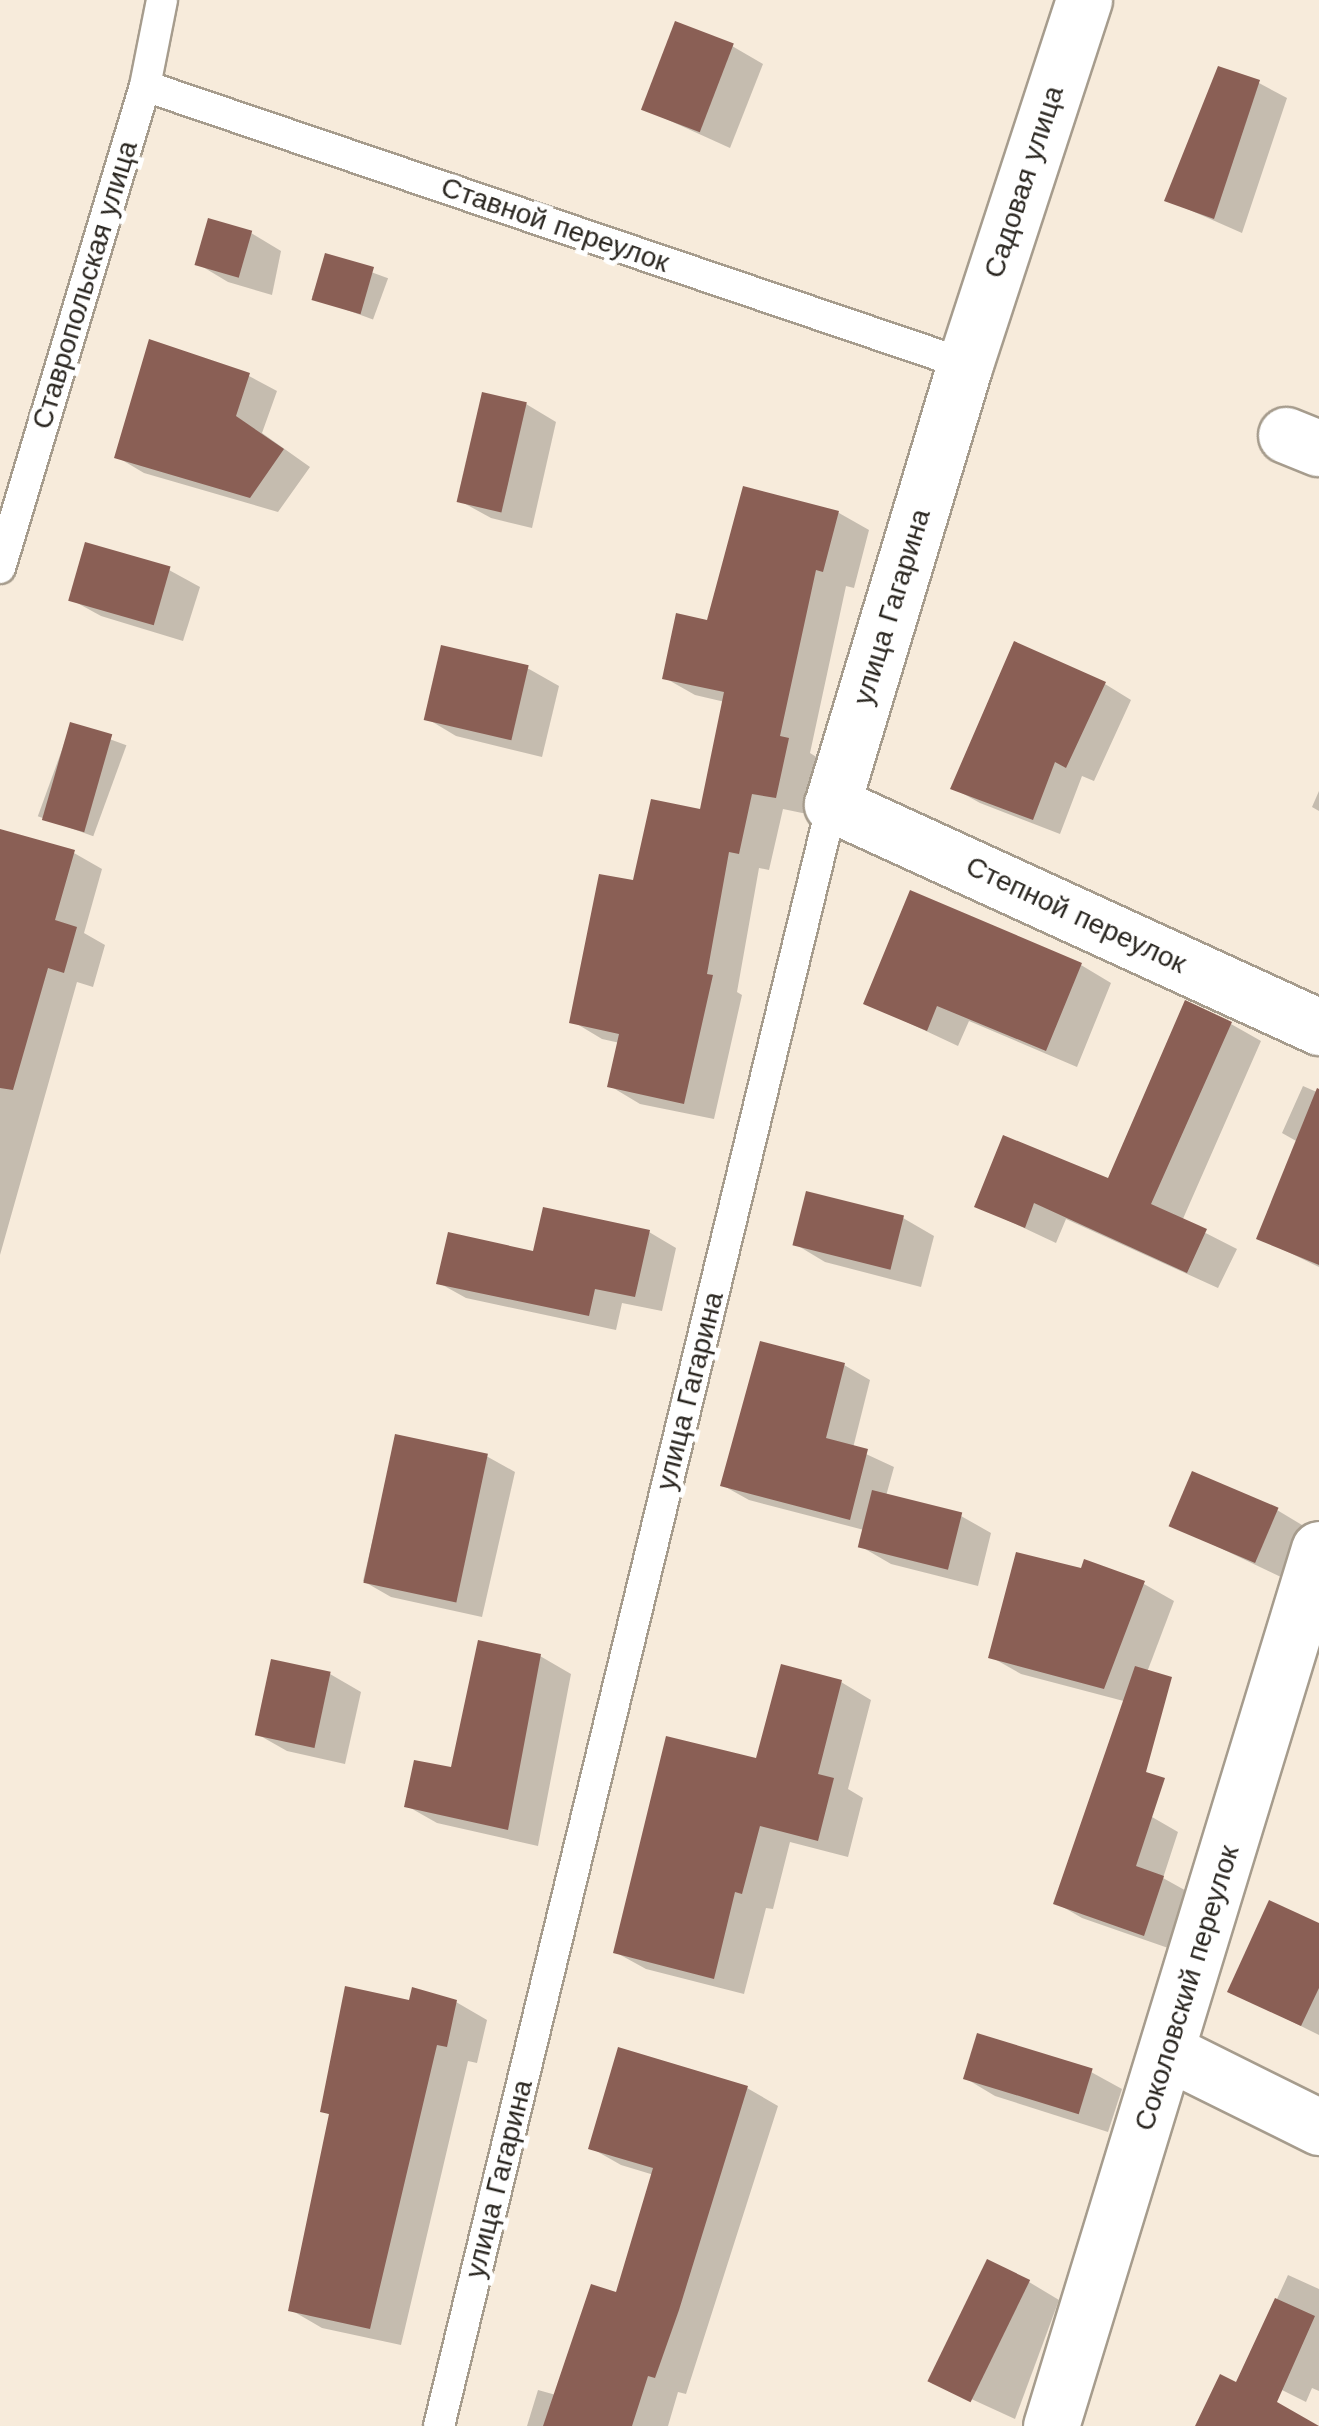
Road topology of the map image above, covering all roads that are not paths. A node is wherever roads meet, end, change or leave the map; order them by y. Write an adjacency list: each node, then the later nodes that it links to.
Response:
1 (162, 0): 3 (lane, Ставропольская улица)
2 (1084, 0): 4 (street, Садовая улица)
3 (145, 86): 4 (lane, Ставной переулок); 5 (lane, Ставропольская улица)
4 (965, 364): 6 (street, улица Гагарина)
5 (0, 568)
6 (832, 804): 7 (street, Степной переулок); 11 (lane, улица Гагарина)
7 (1319, 1027)
8 (1319, 1549): 9 (street, Соколовский переулок)
9 (1168, 2052): 10 (street); 12 (street, Соколовский переулок)
10 (1319, 2127)
11 (439, 2426)
12 (1051, 2426)

